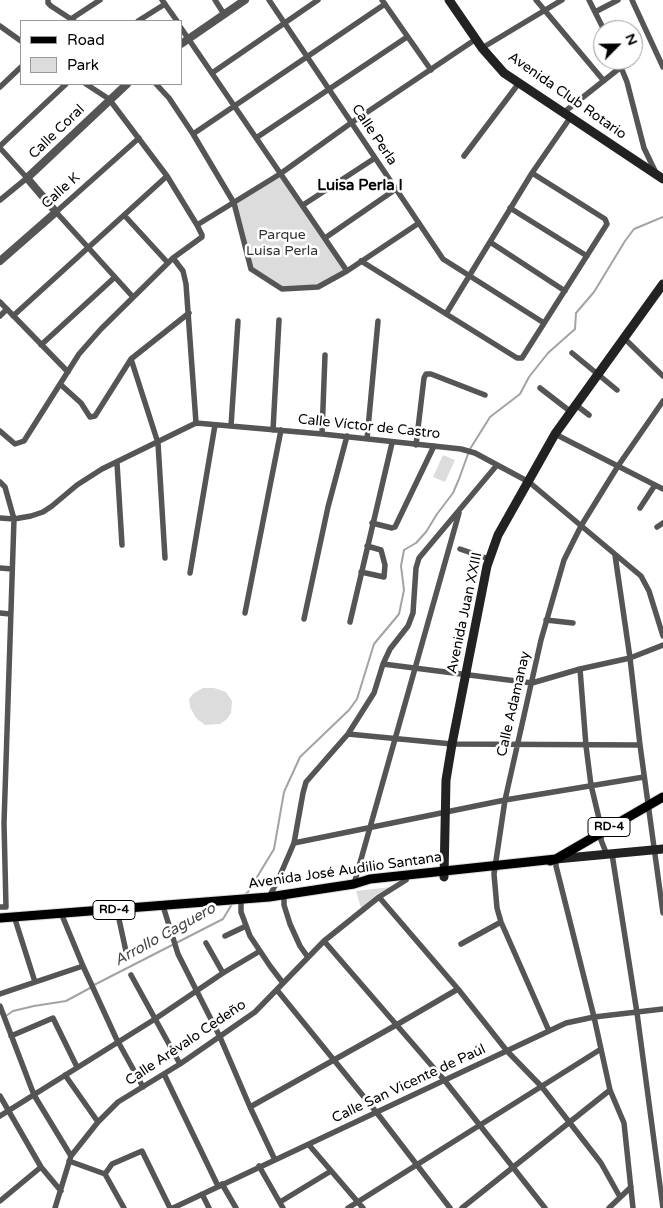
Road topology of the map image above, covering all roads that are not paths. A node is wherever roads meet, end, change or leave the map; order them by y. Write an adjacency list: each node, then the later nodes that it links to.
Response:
1 (100, 0): 18 (street)
2 (215, 0): 17 (street)
3 (245, 0): 17 (street)
4 (269, 0): 22 (street, Calle Perla)
5 (318, 0): 22 (street)
6 (449, 0): 27 (main road, Avenida Club Rotario)
7 (536, 0): 15 (street)
8 (562, 0): 15 (street)
9 (589, 0): 16 (street)
10 (618, 0): 16 (street)
11 (632, 0): 32 (street)
12 (48, 2): 18 (street)
13 (164, 2): 19 (street); 20 (street)
14 (383, 2): 25 (street); 31 (street)
15 (544, 10): 30 (street); 38 (street)
16 (595, 12): 21 (street)
17 (224, 14): 26 (street)
18 (73, 20)
19 (139, 20)
20 (176, 20)
21 (599, 20)
22 (284, 23): 31 (street, Calle Perla); 37 (street)
23 (182, 29): 26 (street)
24 (2, 30): 28 (street)
25 (407, 36): 34 (street); 45 (street)
26 (189, 39): 29 (street); 37 (street)
27 (476, 39): 30 (main road, Avenida Club Rotario); 34 (street)
28 (20, 40)
29 (182, 43)
30 (482, 48): 39 (main road, Avenida Club Rotario)
31 (306, 57): 45 (street, Calle Perla); 47 (street)
32 (663, 67)
33 (20, 68): 44 (street)
34 (430, 70): 49 (street)
35 (617, 70): 38 (street)
36 (622, 70): 59 (street)
37 (212, 73): 47 (street)
38 (604, 81): 48 (street)
39 (519, 83): 48 (main road, Avenida Club Rotario); 54 (street)
40 (65, 85): 53 (street)
41 (88, 85): 46 (street)
42 (126, 85): 46 (street, Calle Coral)
43 (157, 85): 50 (street)
44 (0, 87)
45 (328, 90): 49 (street, Calle Perla); 52 (street)
46 (109, 99): 51 (street); 60 (street, Calle Coral)
47 (234, 106): 50 (street); 52 (street)
48 (566, 116): 56 (street); 59 (main road, Avenida Club Rotario)
49 (351, 123): 55 (street, Calle Perla); 57 (street)
50 (193, 134): 63 (street)
51 (139, 138): 58 (street); 66 (street, Calle K)
52 (256, 138): 57 (street)
53 (0, 147): 60 (street)
54 (464, 156)
55 (375, 158): 61 (street, Calle Perla); 64 (street)
56 (532, 173): 65 (street); 73 (street)
57 (280, 174): 63 (street); 64 (street)
58 (167, 176): 67 (street); 69 (street)
59 (660, 177)
60 (27, 178): 62 (street); 66 (street)
61 (396, 189): 68 (street, Calle Perla); 70 (street)
62 (0, 200)
63 (234, 203): 69 (street); 78 (street)
64 (303, 205): 70 (street)
65 (510, 208): 71 (street); 73 (street)
66 (56, 212): 72 (street); 75 (street, Calle K)
67 (124, 215): 72 (street); 77 (street)
68 (419, 223): 76 (street); 79 (street, Calle Perla)
69 (197, 225): 74 (street)
70 (325, 238): 78 (street)
71 (490, 242): 79 (street); 82 (street)
72 (88, 248): 80 (street); 89 (street)
73 (587, 256): 82 (street)
74 (173, 258): 77 (street); 86 (street)
75 (0, 261)
76 (361, 262): 78 (street); 87 (street)
77 (168, 263): 83 (street)
78 (347, 272)
79 (469, 276): 87 (street); 93 (street, Calle Perla)
80 (115, 277): 83 (street); 95 (street)
81 (663, 284): 94 (main road, Avenida Juan XXIII)
82 (565, 290): 93 (street)
83 (133, 298): 99 (street)
84 (0, 302): 85 (street)
85 (7, 309): 88 (street); 89 (street)
86 (188, 313): 98 (street); 109 (street)
87 (446, 314): 93 (street)
88 (0, 316)
89 (13, 316): 95 (street)
90 (279, 320): 112 (street)
91 (238, 321): 111 (street)
92 (378, 321): 118 (street)
93 (544, 323)
94 (624, 338): 100 (main road, Avenida Juan XXIII); 101 (street)
95 (41, 345): 99 (street)
96 (572, 353): 100 (street)
97 (325, 355): 115 (street)
98 (131, 359): 102 (street); 120 (street)
99 (68, 372): 102 (street)
100 (598, 374): 104 (street); 107 (main road, Avenida Juan XXIII)
101 (663, 376)
102 (60, 384): 114 (street)
103 (540, 388): 107 (street)
104 (617, 390)
105 (485, 395): 121 (street)
106 (663, 402): 125 (street, Calle Adamanay)
107 (574, 408): 108 (street); 116 (main road, Avenida Juan XXIII)
108 (589, 415)
109 (196, 423): 110 (street, Calle Víctor de Castro); 120 (street)
110 (215, 425): 111 (street, Calle Víctor de Castro); 147 (street)
111 (231, 426): 112 (street, Calle Víctor de Castro)
112 (273, 430): 113 (street, Calle Víctor de Castro)
113 (281, 430): 115 (street, Calle Víctor de Castro); 149 (street)
114 (0, 431)
115 (322, 434): 117 (street, Calle Víctor de Castro)
116 (555, 434): 125 (street); 127 (main road, Avenida Juan XXIII)
117 (347, 436): 118 (street, Calle Víctor de Castro); 151 (street)
118 (367, 439): 119 (street, Calle Víctor de Castro)
119 (392, 442): 121 (street, Calle Víctor de Castro); 135 (street)
120 (158, 443): 123 (street); 142 (street)
121 (416, 445): 122 (street, Calle Víctor de Castro)
122 (434, 446): 124 (street, Calle Víctor de Castro); 135 (street)
123 (117, 463): 133 (street); 138 (street)
124 (497, 465): 127 (street, Calle Víctor de Castro); 131 (street)
125 (618, 466): 128 (street); 136 (street, Calle Adamanay)
126 (0, 482): 133 (street)
127 (528, 482): 136 (street, Calle Víctor de Castro); 143 (main road, Avenida Juan XXIII)
128 (655, 485): 129 (street); 130 (street)
129 (663, 489)
130 (640, 508)
131 (460, 509): 158 (street); 161 (street)
132 (0, 518): 133 (street)
133 (14, 519): 145 (street)
134 (663, 523): 137 (street)
135 (372, 524): 139 (street)
136 (581, 526): 141 (street, Calle Víctor de Castro); 152 (street, Calle Adamanay)
137 (657, 527)
138 (122, 545)
139 (367, 546): 146 (street); 146 (street)
140 (460, 549): 143 (street)
141 (615, 554): 155 (street, Calle Víctor de Castro); 157 (street)
142 (165, 558)
143 (489, 559): 163 (main road, Avenida Juan XXIII)
144 (0, 568): 145 (street)
145 (12, 569): 150 (street)
146 (361, 572): 153 (street)
147 (190, 573)
148 (0, 613): 150 (street)
149 (245, 613)
150 (10, 614): 160 (street)
151 (304, 619)
152 (546, 620): 154 (street); 164 (street, Calle Adamanay)
153 (350, 622)
154 (573, 623)
155 (663, 636)
156 (663, 645): 157 (street)
157 (630, 658): 162 (street); 169 (street)
158 (383, 664): 161 (street); 165 (street)
159 (0, 665): 160 (street)
160 (9, 666): 177 (street)
161 (414, 668): 163 (street); 166 (street)
162 (580, 669): 164 (street); 170 (street)
163 (465, 675): 164 (street); 167 (main road, Avenida Juan XXIII)
164 (532, 682): 168 (street, Calle Adamanay)
165 (348, 734): 166 (street); 180 (street)
166 (394, 738): 167 (street); 178 (street)
167 (452, 744): 168 (street); 176 (main road, Avenida Juan XXIII)
168 (518, 745): 170 (street); 174 (street, Calle Adamanay)
169 (640, 745): 170 (street); 171 (street)
170 (586, 746): 172 (street)
171 (644, 776): 172 (street); 175 (street)
172 (591, 785): 174 (street); 179 (street)
173 (663, 797): 175 (main road, RD-4)
174 (505, 800): 176 (street); 184 (street, Calle Adamanay)
175 (649, 805): 179 (main road, RD-4); 181 (street)
176 (445, 813): 178 (street); 185 (main road, Avenida Juan XXIII)
177 (2, 823): 193 (street)
178 (369, 828): 180 (street); 187 (street)
179 (602, 831): 182 (street); 183 (main road, RD-4)
180 (294, 844): 189 (street)
181 (659, 850): 182 (main road); 195 (street)
182 (609, 854): 183 (main road); 219 (street)
183 (556, 859): 184 (main road, Avenida José Audilio Santana / RD-4); 220 (street)
184 (495, 868): 185 (main road, Avenida José Audilio Santana / RD-4); 199 (street, Calle Adamanay)
185 (444, 874): 186 (main road, RD-4); 187 (main road, Avenida José Audilio Santana / RD-4)
186 (406, 880): 187 (main road, RD-4); 190 (street, Calle Arévalo Cedeño)
187 (354, 884): 188 (main road, Avenida José Audilio Santana / RD-4)
188 (284, 895): 189 (main road, Avenida José Audilio Santana / RD-4); 207 (street)
189 (269, 897): 191 (main road, Avenida José Audilio Santana / RD-4)
190 (379, 897): 202 (street, Calle Arévalo Cedeño); 213 (street)
191 (240, 900): 192 (main road, Avenida José Audilio Santana / RD-4); 200 (street)
192 (163, 906): 194 (main road, RD-4); 214 (street)
193 (3, 907)
194 (117, 910): 196 (main road, RD-4); 206 (street)
195 (663, 913)
196 (61, 914): 197 (main road, RD-4); 208 (street)
197 (14, 916): 198 (main road, RD-4); 211 (street)
198 (0, 918)
199 (501, 922): 204 (street); 223 (street, Calle Adamanay)
200 (246, 926): 201 (street); 205 (street)
201 (225, 936)
202 (324, 941): 207 (street, Calle Arévalo Cedeño); 222 (street)
203 (206, 943): 209 (street)
204 (461, 944)
205 (260, 951): 209 (street); 212 (street)
206 (126, 956)
207 (307, 956): 212 (street, Calle Arévalo Cedeño)
208 (83, 966): 211 (street); 226 (street)
209 (223, 973): 214 (street)
210 (131, 975): 221 (street)
211 (35, 982): 216 (street)
212 (283, 983): 215 (street, Calle Arévalo Cedeño)
213 (458, 989): 222 (street); 228 (street)
214 (198, 990): 221 (street); 225 (street)
215 (277, 990): 225 (street, Calle Arévalo Cedeño); 229 (street)
216 (0, 994)
217 (0, 1006): 224 (street)
218 (663, 1009): 219 (street, Calle San Vicente de Paúl)
219 (637, 1013): 220 (street, Calle San Vicente de Paúl); 278 (street)
220 (594, 1017): 223 (street, Calle San Vicente de Paúl); 227 (street)
221 (155, 1019): 226 (street); 230 (street)
222 (398, 1024): 229 (street); 234 (street)
223 (549, 1030): 228 (street, Calle San Vicente de Paúl)
224 (11, 1036): 231 (street); 238 (street)
225 (220, 1037): 230 (street, Calle Arévalo Cedeño); 240 (street)
226 (118, 1042): 231 (street); 235 (street)
227 (601, 1049): 236 (street); 237 (street)
228 (507, 1051): 234 (street, Calle San Vicente de Paúl); 236 (street)
229 (334, 1061): 240 (street); 242 (street)
230 (180, 1064): 232 (street, Calle Arévalo Cedeño)
231 (77, 1067): 233 (street)
232 (164, 1074): 235 (street, Calle Arévalo Cedeño); 256 (street)
233 (65, 1075): 238 (street); 244 (street)
234 (445, 1081): 242 (street, Calle San Vicente de Paúl); 246 (street)
235 (142, 1087): 244 (street, Calle Arévalo Cedeño)
236 (542, 1087): 245 (street); 246 (street)
237 (610, 1090): 245 (street); 257 (street)
238 (34, 1095): 241 (street); 248 (street)
239 (0, 1096): 241 (street)
240 (250, 1107): 249 (street)
241 (9, 1111): 243 (street); 252 (street)
242 (377, 1113): 247 (street, Calle San Vicente de Paúl); 250 (street)
243 (0, 1116)
244 (98, 1122): 248 (street, Calle Arévalo Cedeño)
245 (569, 1122): 253 (street); 260 (street)
246 (480, 1125): 250 (street); 253 (street)
247 (309, 1145): 249 (street, Calle San Vicente de Paúl); 254 (street)
248 (70, 1158): 255 (street); 258 (street, Calle Arévalo Cedeño)
249 (275, 1160): 251 (street, Calle San Vicente de Paúl)
250 (418, 1164): 263 (street); 273 (street)
251 (259, 1166): 256 (street, Calle San Vicente de Paúl); 262 (street)
252 (41, 1167): 258 (street); 261 (street)
253 (512, 1167): 264 (street); 274 (street)
254 (331, 1171): 262 (street); 263 (street)
255 (105, 1174): 266 (street); 267 (street)
256 (220, 1185): 259 (street, Calle San Vicente de Paúl); 269 (street)
257 (631, 1187): 260 (street); 277 (street)
258 (61, 1191): 265 (street, Calle Arévalo Cedeño)
259 (202, 1194): 267 (street, Calle San Vicente de Paúl); 268 (street)
260 (620, 1197): 276 (street)
261 (0, 1201)
262 (280, 1202): 270 (street)
263 (358, 1202): 271 (street); 272 (street)
264 (543, 1206): 275 (street)
265 (55, 1208)
266 (124, 1208)
267 (172, 1208)
268 (209, 1208)
269 (236, 1208)
270 (283, 1208)
271 (348, 1208)
272 (363, 1208)
273 (450, 1208)
274 (462, 1208)
275 (535, 1208)
276 (609, 1208)
277 (633, 1208)
278 (663, 1208)

